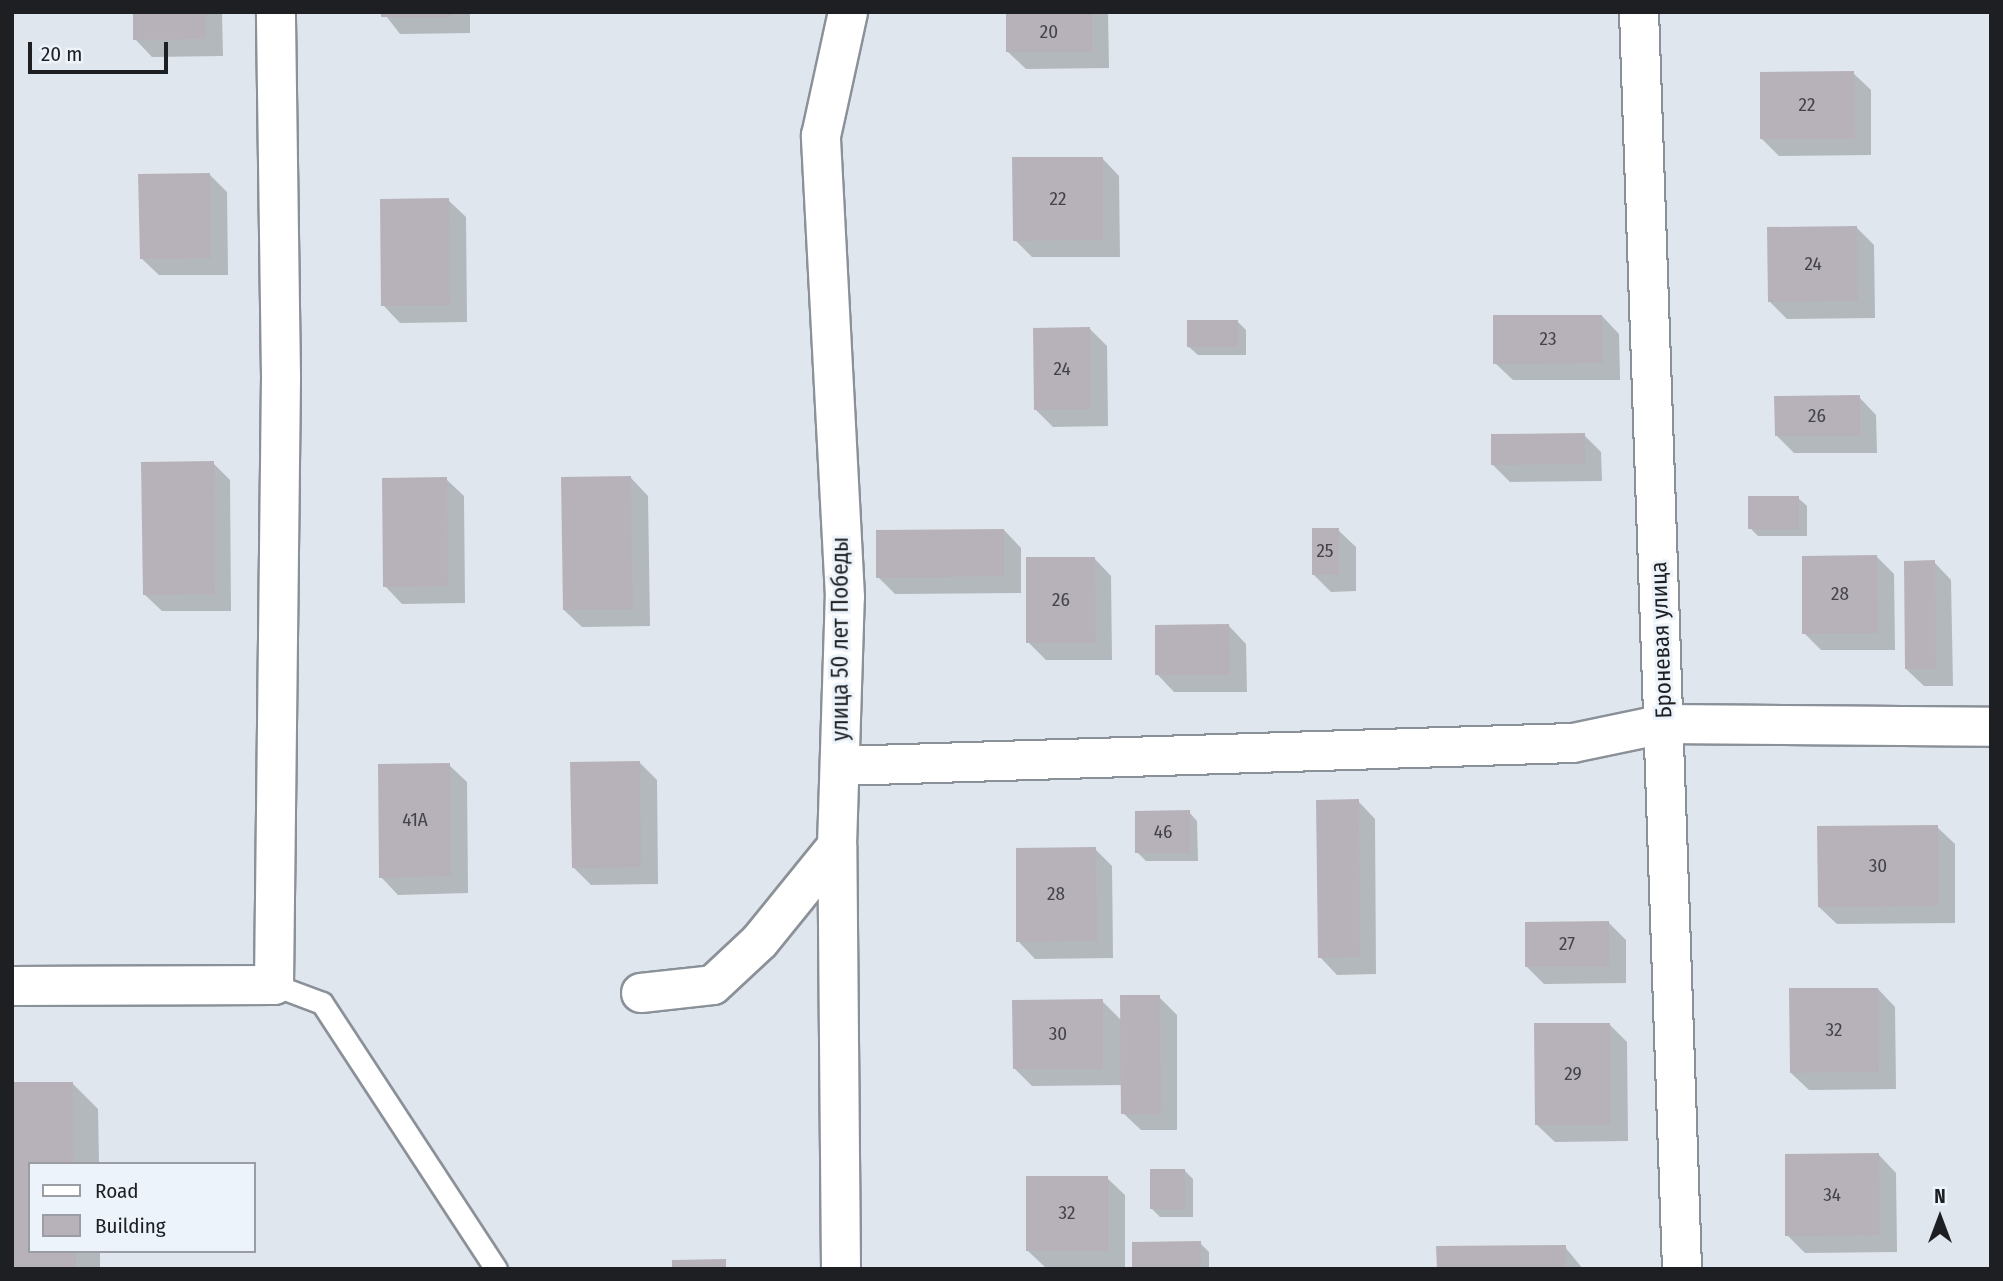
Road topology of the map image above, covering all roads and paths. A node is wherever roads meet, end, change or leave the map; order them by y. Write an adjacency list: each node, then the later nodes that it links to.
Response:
1 (276, 12): 8 (street)
2 (848, 12): 6 (street, улица 50 лет Победы)
3 (1639, 12): 4 (street, Броневая улица)
4 (1664, 724): 5 (street); 6 (street); 13 (street, Броневая улица)
5 (1991, 727)
6 (841, 766): 7 (street, улица 50 лет Победы)
7 (837, 846): 10 (street); 12 (street, улица 50 лет Победы)
8 (274, 985): 9 (street); 11 (lane)
9 (12, 986)
10 (641, 993)
11 (496, 1269)
12 (841, 1269)
13 (1682, 1269)

